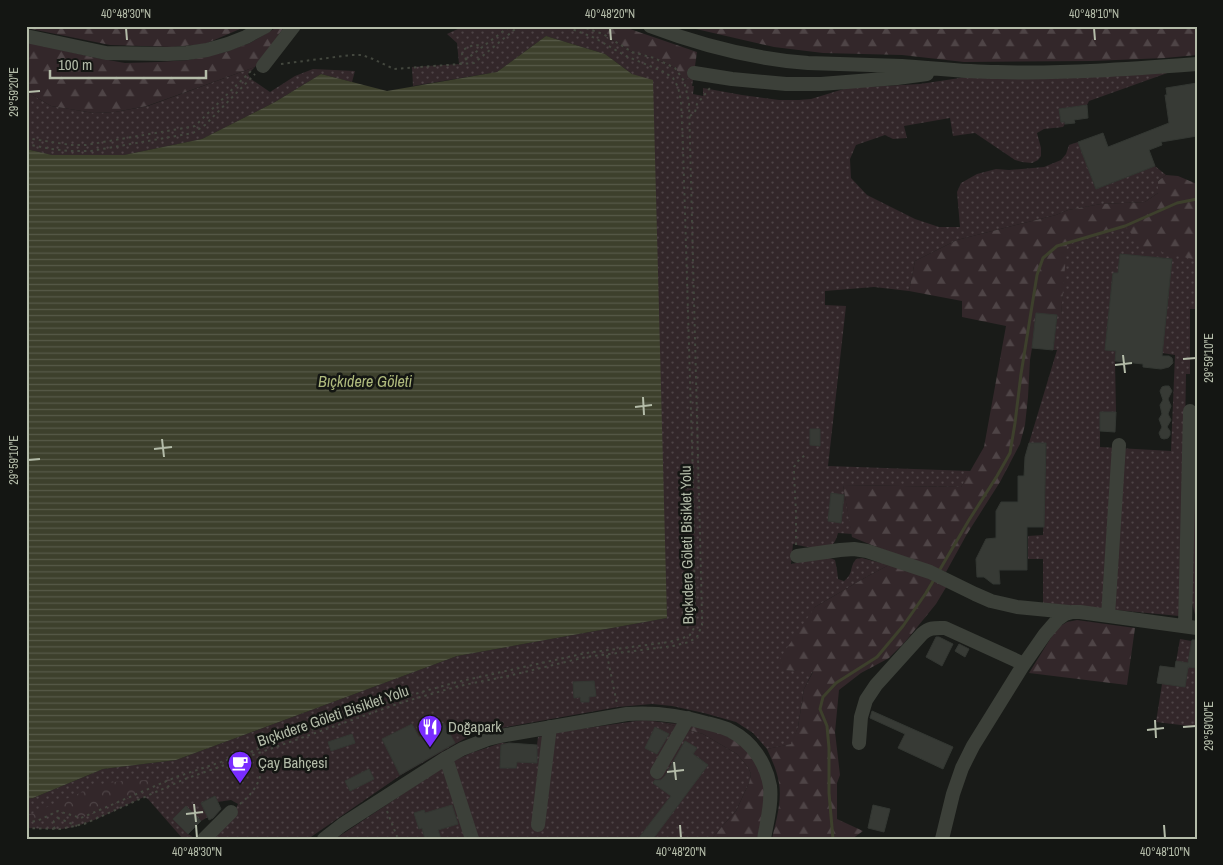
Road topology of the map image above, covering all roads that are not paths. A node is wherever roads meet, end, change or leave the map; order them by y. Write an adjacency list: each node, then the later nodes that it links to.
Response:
1 (266, 26): 4 (street)
2 (294, 26): 6 (street)
3 (650, 26): 7 (street)
4 (26, 36)
5 (1197, 64): 7 (street)
6 (259, 67)
7 (952, 70): 8 (street)
8 (694, 73)
9 (1190, 411): 14 (street)
10 (1119, 445): 13 (street)
11 (797, 556): 12 (street)
12 (1069, 612): 13 (street); 15 (street)
13 (1108, 616): 14 (street)
14 (1191, 627)
15 (1024, 664): 18 (street); 27 (street)
16 (688, 718): 17 (street); 20 (street); 26 (street)
17 (550, 727): 19 (street); 22 (street)
18 (859, 743)
19 (446, 758): 24 (street); 25 (street)
20 (657, 772)
21 (231, 812): 23 (street)
22 (538, 824)
23 (204, 839)
24 (324, 839)
25 (472, 839)
26 (764, 839)
27 (942, 839)

